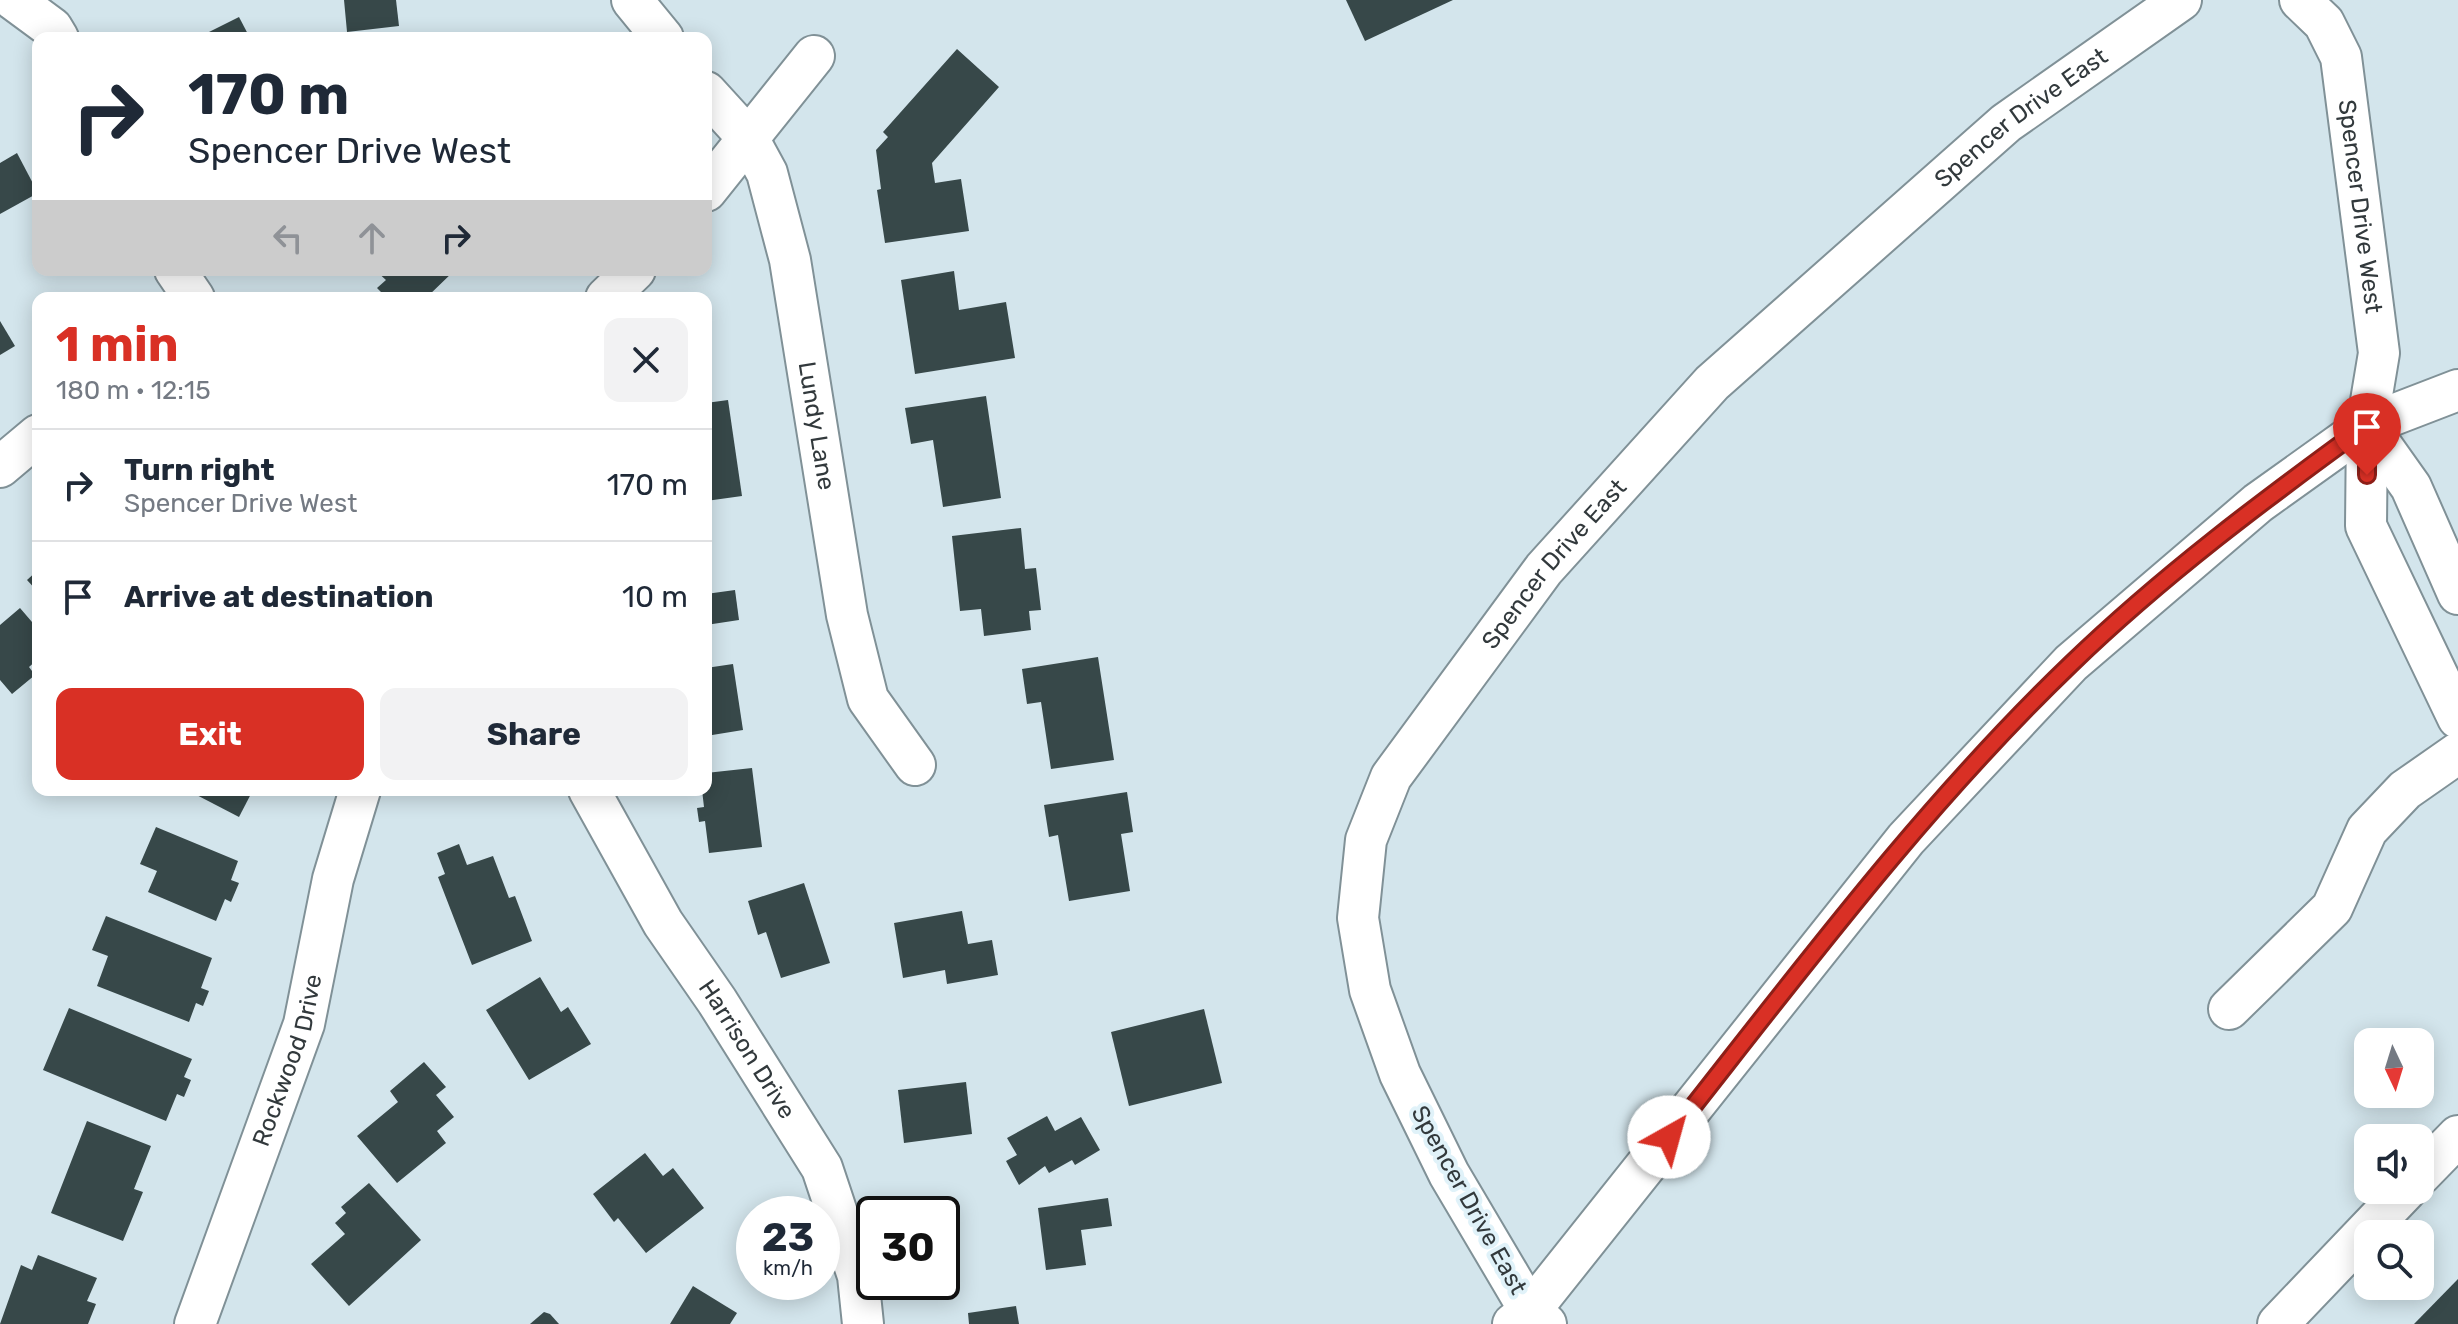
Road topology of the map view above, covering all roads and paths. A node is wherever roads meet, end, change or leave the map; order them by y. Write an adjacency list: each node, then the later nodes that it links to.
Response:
1 (14, 0): 5 (street)
2 (632, 0): 6 (street)
3 (2181, 0): 29 (street, Spencer Drive East)
4 (2300, 0): 14 (street, Spencer Drive West)
5 (54, 32)
6 (658, 32)
7 (814, 56): 9 (street)
8 (712, 99): 9 (street, Lundy Lane)
9 (748, 138): 10 (street); 20 (street, Lundy Lane)
10 (712, 183)
11 (629, 276): 12 (street)
12 (612, 292)
13 (2458, 390): 14 (street)
14 (2367, 425): 17 (street); 18 (street, Spencer Drive West); 29 (street)
15 (32, 440): 16 (street)
16 (0, 467)
17 (2458, 594)
18 (2458, 718)
19 (2458, 753): 23 (street)
20 (915, 765)
21 (358, 796): 30 (street, Rockwood Drive)
22 (592, 796): 27 (street, Harrison Drive)
23 (2229, 1009)
24 (2458, 1136): 25 (street)
25 (2434, 1161)
26 (2393, 1204): 32 (street)
27 (856, 1247)
28 (864, 1300): 31 (street, Harrison Drive)
29 (1530, 1321)
30 (195, 1324)
31 (863, 1324)
32 (2278, 1324)

